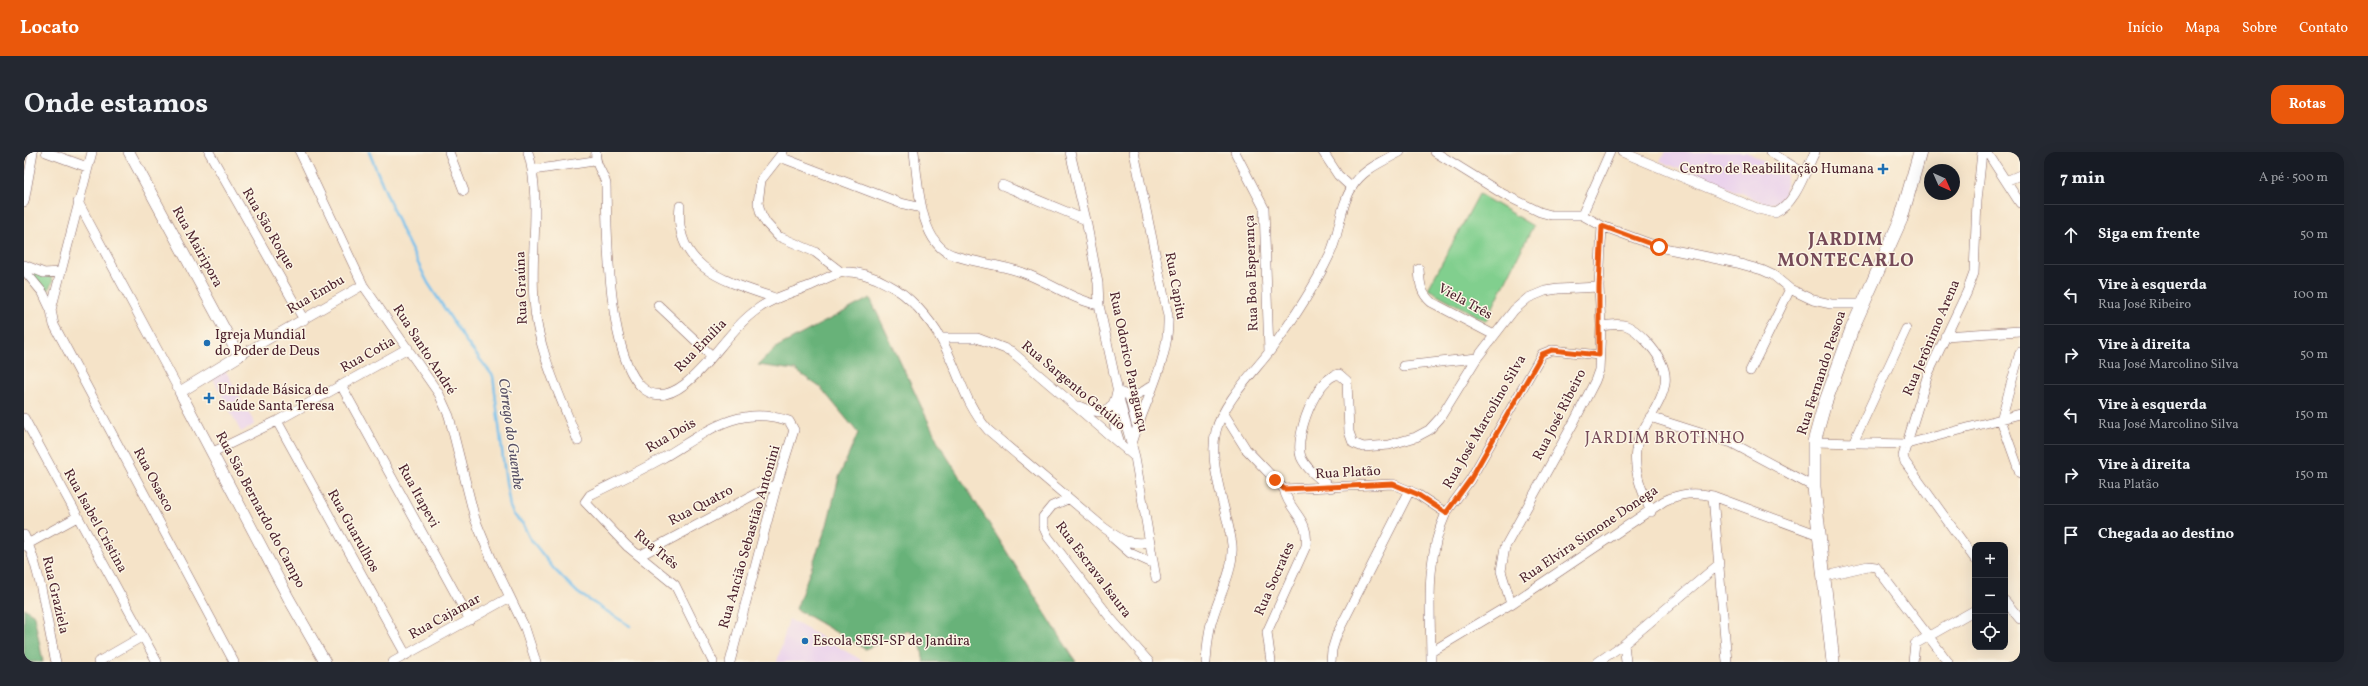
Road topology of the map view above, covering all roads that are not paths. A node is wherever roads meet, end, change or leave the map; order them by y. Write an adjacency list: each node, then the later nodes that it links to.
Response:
1 (33, 152): 33 (street)
2 (46, 152): 25 (street)
3 (92, 152): 25 (street, Rua Osasco)
4 (129, 152): 65 (street, Rua Mairipora)
5 (209, 152): 54 (street, Rua São Roque)
6 (300, 152): 46 (street, Rua Santo André)
7 (449, 152): 32 (street)
8 (528, 152): 26 (street, Rua Graúna)
9 (914, 152): 37 (street)
10 (1070, 152): 39 (street, Rua Odorico Paraguaçu)
11 (1134, 152): 71 (street, Rua Capitu)
12 (1235, 152): 62 (street, Rua Boa Esperança)
13 (1322, 152): 31 (street)
14 (1400, 152): 31 (street)
15 (1435, 152): 38 (street)
16 (1610, 152): 38 (street)
17 (1622, 152): 27 (street)
18 (1770, 152): 27 (street)
19 (1815, 152): 27 (street)
20 (1920, 152): 50 (main road, Rua Fernando Pessoa)
21 (1982, 152): 59 (street, Rua Jerônimo Arena)
22 (1988, 152): 29 (street)
23 (781, 155): 37 (street); 45 (street)
24 (595, 157): 26 (street); 66 (street, Rua Emília)
25 (87, 167): 34 (street, Rua Osasco)
26 (533, 170): 85 (street, Rua Graúna)
27 (1804, 173)
28 (2020, 174): 29 (street)
29 (2006, 181): 35 (street)
30 (1002, 185): 39 (street)
31 (1352, 188): 62 (street)
32 (464, 191)
33 (24, 202)
34 (78, 202): 44 (street, Rua Osasco); 73 (street, Rua São Bernardo do Campo)
35 (2020, 203)
36 (680, 206): 49 (street)
37 (922, 208): 52 (street)
38 (1582, 215): 40 (street)
39 (1086, 220): 52 (street, Rua Odorico Paraguaçu)
40 (1602, 226): 47 (street, Rua José Ribeiro); 48 (street)
41 (24, 266): 44 (street)
42 (1419, 269): 58 (street, Viela Três)
43 (24, 270): 53 (street, Rua Osasco)
44 (60, 272): 53 (street, Rua Osasco)
45 (841, 272): 49 (street, Rua Emília); 60 (street)
46 (363, 285): 54 (street, Rua Embu); 61 (street, Rua Santo André)
47 (1599, 287): 55 (street, Rua José Ribeiro); 58 (street)
48 (1790, 289): 50 (street); 69 (street)
49 (775, 298): 66 (street, Rua Emília)
50 (1862, 304): 86 (main road, Rua Fernando Pessoa)
51 (658, 305): 66 (street)
52 (1099, 305): 72 (street, Rua Odorico Paraguaçu)
53 (51, 310): 130 (street, Rua Osasco)
54 (304, 320): 65 (street, Rua Embu)
55 (1600, 326): 64 (street, Rua José Ribeiro); 79 (street)
56 (1906, 329): 87 (street)
57 (2020, 331): 59 (street)
58 (1494, 335): 67 (street)
59 (1945, 336): 89 (street, Rua Jerônimo Arena)
60 (941, 338): 74 (street, Rua Sargento Getúlio); 100 (street)
61 (408, 348): 70 (street, Rua Cotia); 116 (street, Rua Santo André)
62 (1269, 352): 77 (street)
63 (2020, 352): 81 (street)
64 (1599, 355): 103 (street, Rua José Marcolino Silva); 117 (street, Rua José Ribeiro)
65 (239, 356): 73 (street, Rua Embu)
66 (712, 356)
67 (1477, 358): 68 (street); 96 (street)
68 (1403, 366)
69 (1750, 371)
70 (341, 385): 82 (street, Rua Cotia); 121 (street, Rua Itapevi)
71 (1152, 385): 75 (street); 84 (street, Rua Capitu)
72 (1117, 391): 75 (street); 76 (street); 88 (street, Rua Odorico Paraguaçu)
73 (180, 392): 91 (street, Rua São Bernardo do Campo)
74 (1060, 394): 76 (street); 90 (street, Rua Sargento Getúlio)
75 (1128, 396): 84 (street)
76 (1114, 403): 90 (street)
77 (1224, 414): 97 (street); 137 (street)
78 (2020, 414): 81 (street)
79 (1650, 417): 95 (street); 102 (street)
80 (24, 418): 104 (street, Rua Isabel Cristina)
81 (2001, 420): 89 (street); 93 (street)
82 (277, 421): 91 (street, Rua Cotia); 126 (street, Rua Guarulhos)
83 (789, 421): 94 (street, Rua Ancião Sebastião Antonini); 101 (street, Rua Dois)
84 (1137, 428): 88 (street, Rua Capitu)
85 (578, 441)
86 (1814, 442): 87 (street); 95 (main road, Rua Fernando Pessoa)
87 (1853, 443): 89 (street)
88 (1132, 444): 92 (street, Rua Odorico Paraguaçu)
89 (1907, 444): 110 (street, Rua Jerônimo Arena)
90 (1121, 445): 92 (street, Rua Sargento Getúlio)
91 (213, 452): 131 (street, Rua São Bernardo do Campo)
92 (1135, 457): 108 (street, Rua Odorico Paraguaçu)
93 (2020, 473)
94 (777, 484): 111 (street, Rua Quatro); 135 (street, Rua Ancião Sebastião Antonini)
95 (1814, 487): 106 (main road, Rua Fernando Pessoa)
96 (1330, 488): 97 (street, Rua Platão); 98 (street, Rua Platão)
97 (1284, 489): 138 (street, Rua Socrates)
98 (1410, 490): 103 (street, Rua Platão); 139 (street)
99 (1713, 496): 102 (street, Rua Elvira Simone Donega); 106 (street, Rua Elvira Simone Donega); 113 (street)
100 (1068, 499): 105 (street); 136 (street, Rua Escrava Isaura)
101 (592, 510): 111 (street, Rua Três)
102 (1650, 512): 117 (street, Rua Elvira Simone Donega)
103 (1446, 513): 125 (street)
104 (77, 517): 109 (street); 122 (street, Rua Isabel Cristina)
105 (1103, 527): 108 (street); 112 (street)
106 (1819, 534): 114 (main road, Rua Fernando Pessoa)
107 (24, 535): 109 (street, Rua Graziela)
108 (1150, 542): 112 (street, Rua Odorico Paraguaçu)
109 (26, 545): 127 (street, Rua Graziela)
110 (1972, 555)
111 (639, 556): 134 (street, Rua Três)
112 (1152, 563): 115 (street, Rua Odorico Paraguaçu)
113 (1718, 565): 124 (street); 143 (street)
114 (1825, 576): 123 (street); 144 (main road, Rua Fernando Pessoa)
115 (1156, 578)
116 (510, 598): 121 (street, Rua Cajamar); 133 (street, Rua Santo André)
117 (1511, 604): 125 (street, Rua Elvira Simone Donega)
118 (2008, 604): 120 (street)
119 (1972, 612): 123 (street)
120 (2020, 619)
121 (470, 620): 126 (street, Rua Cajamar)
122 (143, 636): 128 (street); 129 (street, Rua Isabel Cristina)
123 (1928, 637): 145 (street); 146 (street)
124 (1624, 644): 141 (street); 142 (street)
125 (1431, 652): 140 (street)
126 (406, 655): 132 (street, Rua Cajamar)
127 (56, 662)
128 (98, 662)
129 (157, 662)
130 (234, 662)
131 (325, 662)
132 (393, 662)
133 (536, 662)
134 (713, 662)
135 (730, 662)
136 (1149, 662)
137 (1206, 662)
138 (1271, 662)
139 (1331, 662)
140 (1431, 662)
141 (1598, 662)
142 (1626, 662)
143 (1726, 662)
144 (1833, 662)
145 (1913, 662)
146 (1948, 662)

